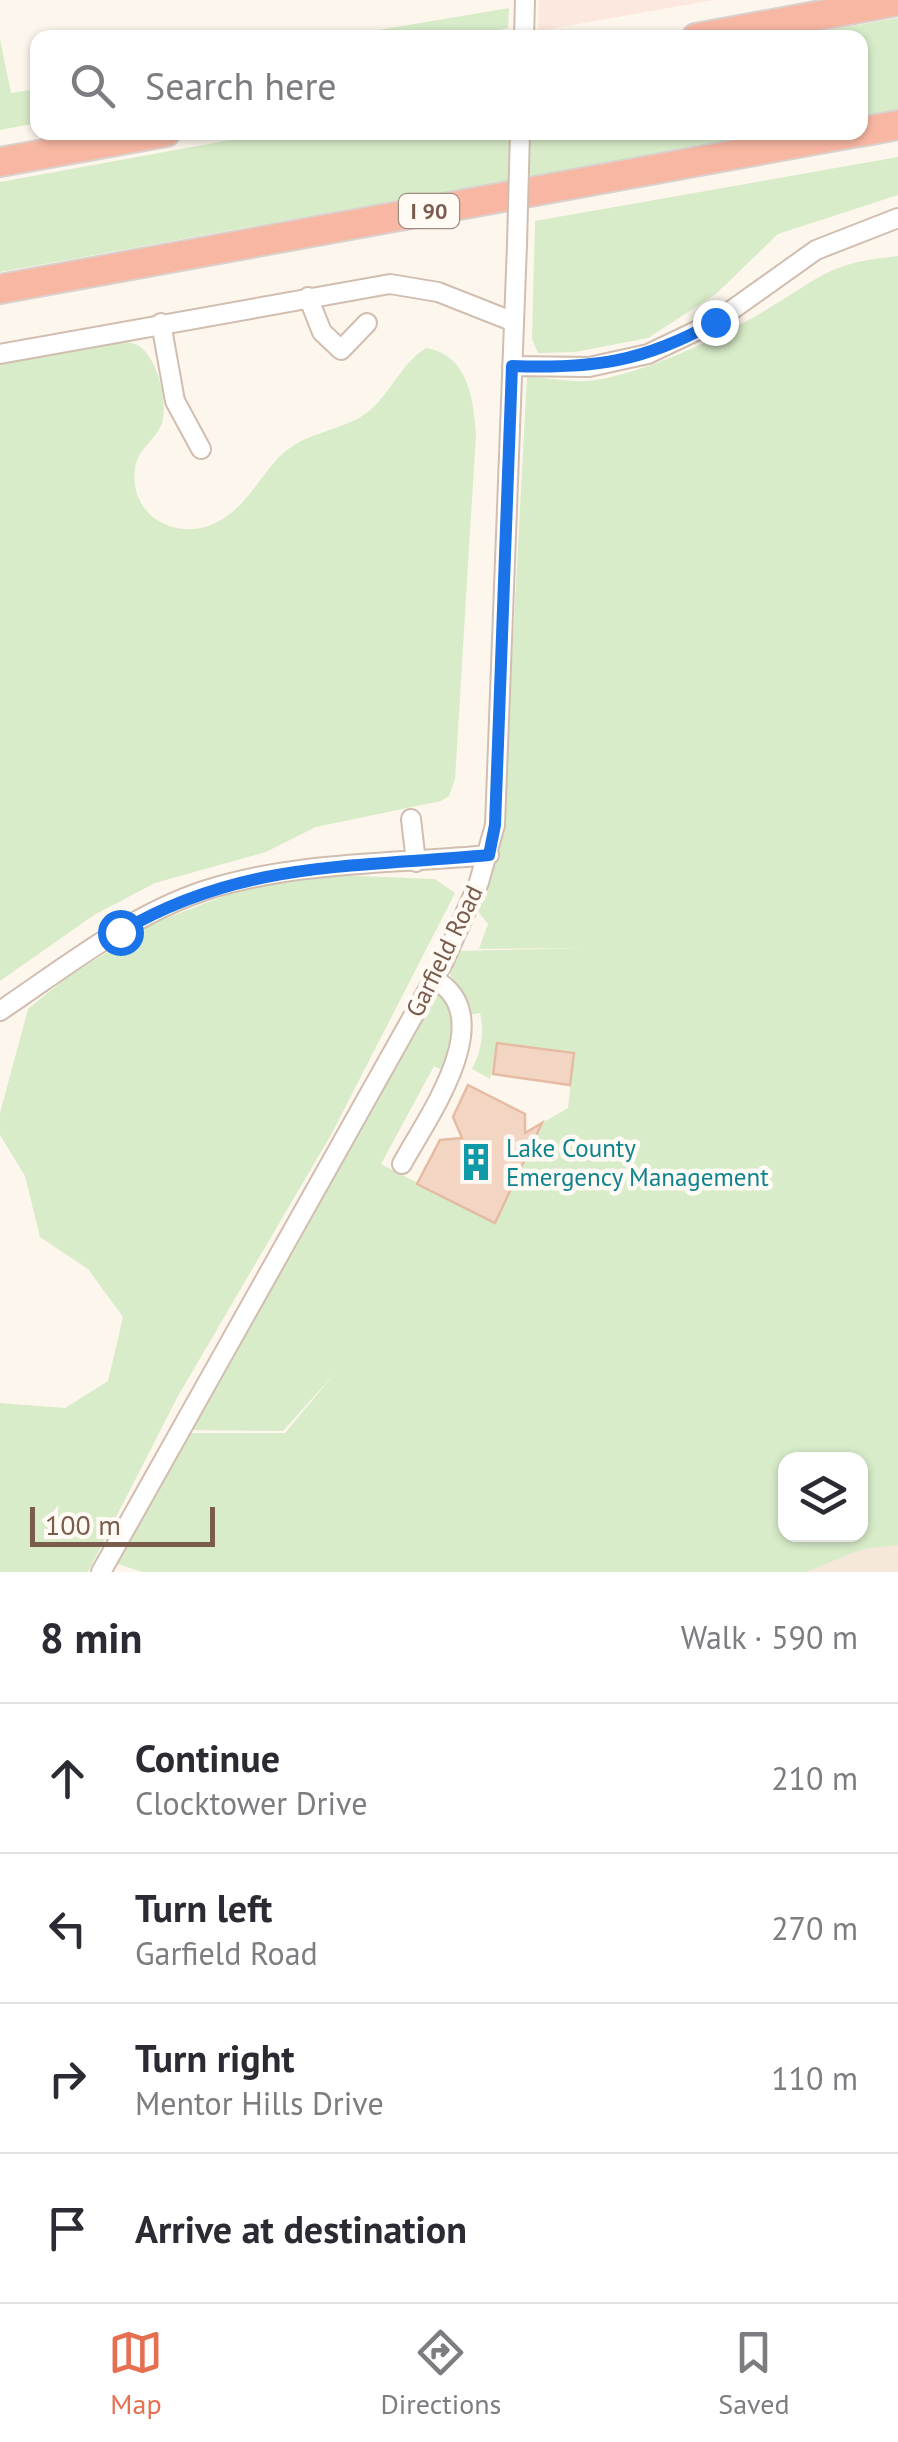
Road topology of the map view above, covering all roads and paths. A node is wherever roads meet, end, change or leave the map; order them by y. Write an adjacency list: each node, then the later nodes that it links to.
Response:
1 (525, 0): 3 (street)
2 (898, 1): 4 (highway)
3 (524, 29)
4 (740, 30)
5 (898, 125): 6 (highway, I 90)
6 (868, 130)
7 (122, 140): 10 (highway)
8 (520, 140): 14 (street, Garfield Road, bridge)
9 (815, 140): 12 (highway, I 90)
10 (0, 162)
11 (898, 218): 18 (street)
12 (0, 289)
13 (308, 297): 14 (street); 15 (street); 16 (street)
14 (514, 322): 18 (street, Garfield Road)
15 (160, 324): 17 (street); 19 (street)
16 (367, 324)
17 (0, 354)
18 (512, 366): 21 (street, Garfield Road)
19 (201, 448)
20 (412, 819): 22 (street)
21 (489, 855): 22 (street); 23 (street, Garfield Road)
22 (416, 862): 24 (street)
23 (434, 979): 25 (street); 26 (street, Garfield Road)
24 (0, 1010)
25 (402, 1164)
26 (101, 1572)

